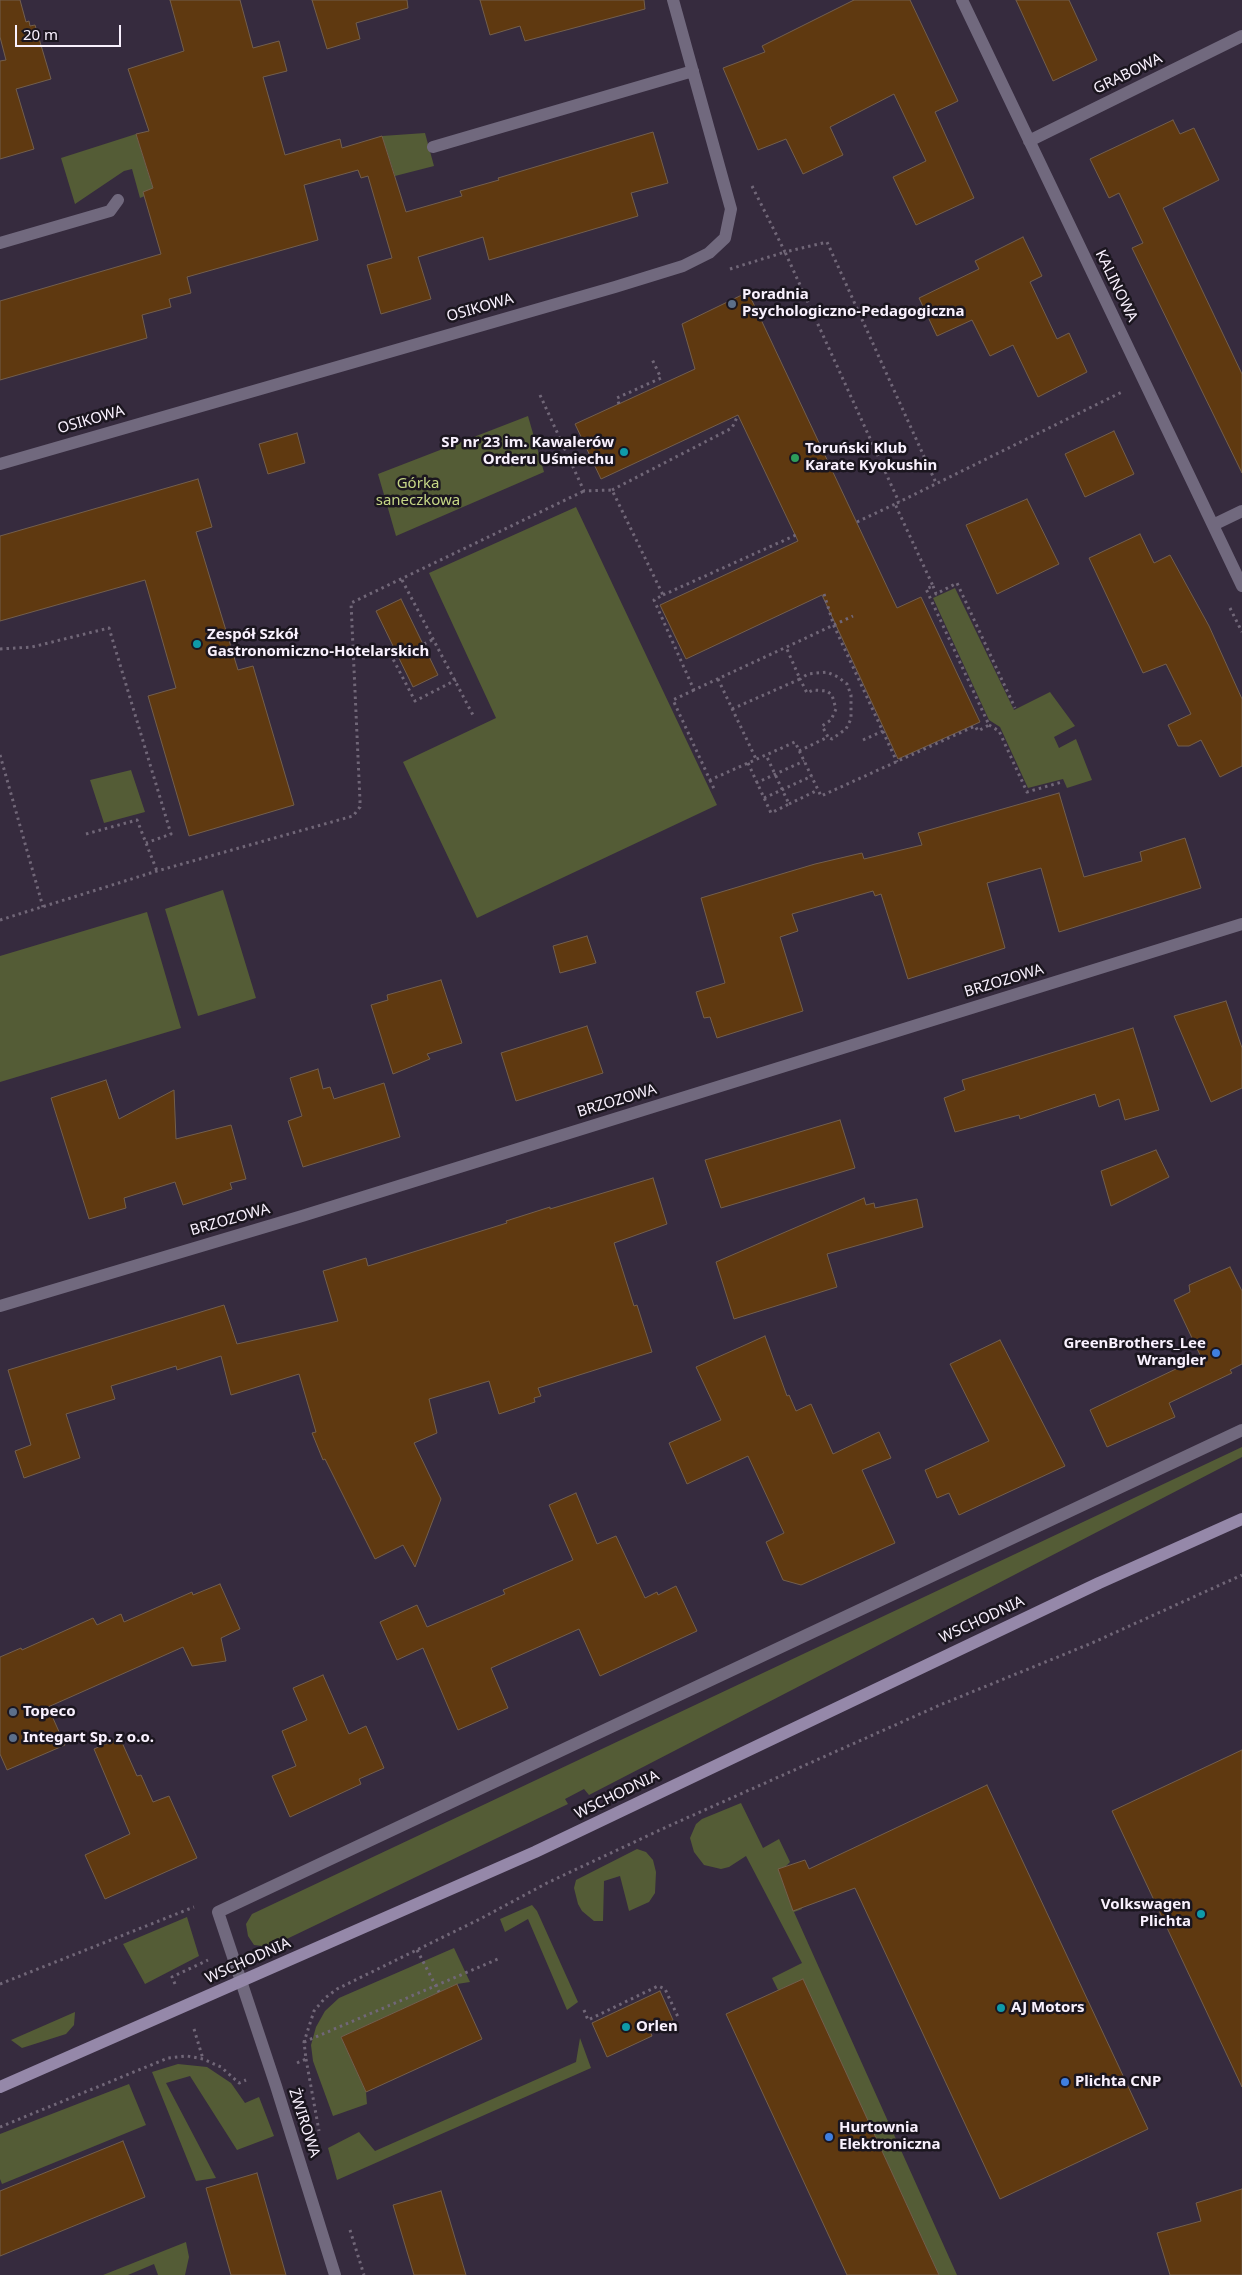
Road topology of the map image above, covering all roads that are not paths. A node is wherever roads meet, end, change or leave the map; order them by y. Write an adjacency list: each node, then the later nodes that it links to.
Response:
1 (673, 0): 4 (street, OSIKOWA)
2 (962, 0): 5 (street, KALINOWA)
3 (1242, 36): 5 (street, GRABOWA)
4 (693, 71): 6 (street); 9 (street, OSIKOWA)
5 (1029, 141): 11 (street, KALINOWA)
6 (433, 147)
7 (118, 200): 8 (street)
8 (0, 243)
9 (0, 464)
10 (1242, 511): 11 (street)
11 (1213, 525): 12 (street, KALINOWA)
12 (1242, 586)
13 (1242, 924): 14 (street, BRZOZOWA)
14 (0, 1306)
15 (1242, 1430): 17 (street, ŻWIROWA)
16 (1242, 1519): 17 (street, WSCHODNIA)
17 (240, 1982): 18 (street, WSCHODNIA); 19 (street, ŻWIROWA)
18 (0, 2087)
19 (335, 2275)

